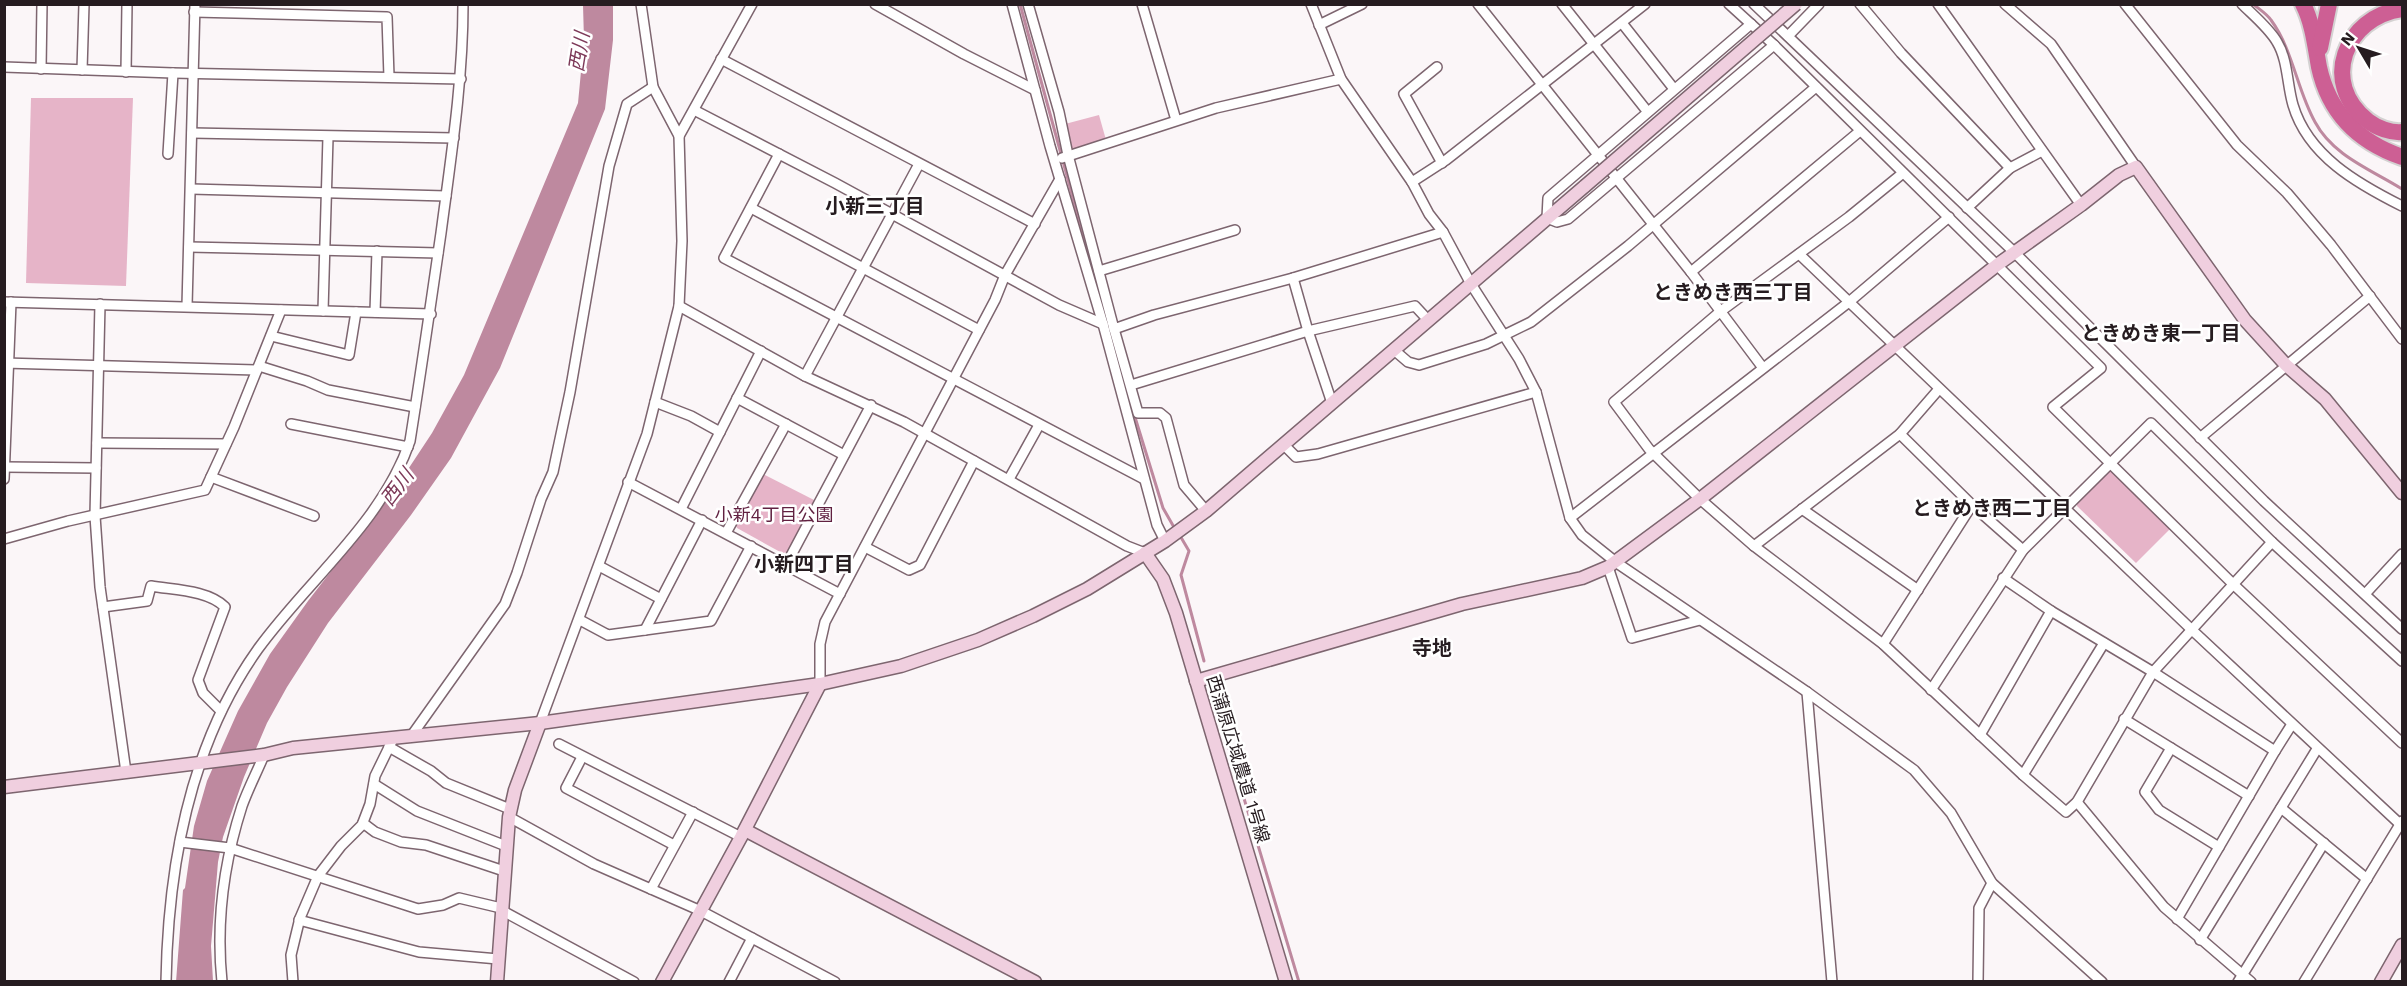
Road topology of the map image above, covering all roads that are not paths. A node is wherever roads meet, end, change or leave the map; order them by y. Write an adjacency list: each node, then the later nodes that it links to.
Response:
1 (42, 4): 39 (street)
2 (84, 4): 40 (street)
3 (127, 4): 41 (street)
4 (463, 4): 45 (street)
5 (641, 4): 48 (street)
6 (752, 4): 35 (street)
7 (875, 4): 51 (street)
8 (1012, 4): 51 (street)
9 (1028, 4): 64 (street)
10 (1142, 4): 54 (street)
11 (1311, 4): 31 (street)
12 (1478, 4): 47 (street)
13 (1562, 4): 33 (street)
14 (1645, 4): 29 (street)
15 (1728, 4): 30 (street)
16 (1754, 4): 32 (street)
17 (1796, 4): 85 (street, bridge)
18 (1819, 4): 32 (street)
19 (1860, 4): 71 (street)
20 (1938, 4): 61 (street)
21 (2005, 4): 70 (street)
22 (2125, 4): 103 (street)
23 (2242, 4): 80 (street)
24 (2302, 4): 38 (highway)
25 (2329, 4): 38 (highway)
26 (1361, 5): 31 (street)
27 (194, 8): 43 (street); 44 (street)
28 (2403, 9): 56 (highway)
29 (1622, 23): 33 (street); 50 (street)
30 (1751, 24): 34 (street); 50 (street)
31 (1319, 25): 46 (street)
32 (1788, 36): 82 (street)
33 (1594, 44): 47 (street); 53 (street)
34 (1774, 45): 49 (street); 74 (street)
35 (721, 59): 52 (street); 69 (street)
36 (4, 67): 39 (street)
37 (1437, 67): 68 (street)
38 (2319, 67): 66 (highway)
39 (41, 69): 40 (street)
40 (82, 70): 41 (street)
41 (126, 72): 42 (street)
42 (173, 73): 43 (street); 62 (street)
43 (193, 74): 44 (street); 57 (street)
44 (389, 77): 45 (street)
45 (460, 79): 60 (street)
46 (1341, 79): 54 (street); 75 (street)
47 (1541, 86): 65 (street); 68 (street)
48 (653, 87): 58 (street); 213 (street)
49 (1816, 87): 55 (street); 87 (street)
50 (1674, 89): 53 (street)
51 (1035, 90): 67 (street)
52 (694, 110): 58 (street); 63 (street)
53 (1647, 111): 65 (street)
54 (1176, 120): 64 (street)
55 (1860, 130): 72 (street); 99 (street)
56 (2403, 132)
57 (192, 133): 59 (street); 76 (street)
58 (679, 136): 108 (street)
59 (328, 137): 60 (street); 77 (street)
60 (454, 138): 78 (street)
61 (2042, 151): 71 (street); 79 (street)
62 (168, 154)
63 (779, 154): 81 (street); 83 (street)
64 (1068, 155): 67 (street); 98 (street)
65 (1598, 155): 74 (street); 85 (street)
66 (2403, 157)
67 (1055, 161): 73 (street)
68 (1442, 163): 75 (street)
69 (919, 164): 83 (street); 86 (street)
70 (2136, 167): 79 (street); 128 (street)
71 (2010, 168): 82 (street)
72 (1903, 173): 84 (street); 95 (street)
73 (1059, 179): 86 (street); 117 (street)
74 (1617, 179): 85 (street); 87 (street)
75 (1412, 182): 89 (street)
76 (191, 189): 77 (street); 90 (street)
77 (325, 193): 78 (street); 91 (street)
78 (446, 196): 94 (street)
79 (2082, 205): 93 (street)
80 (2403, 206)
81 (751, 208): 97 (street); 115 (street)
82 (1967, 208): 93 (street)
83 (892, 214): 97 (street); 100 (street)
84 (1949, 217): 96 (street); 105 (street)
85 (1547, 218): 102 (street)
86 (1035, 224): 100 (street)
87 (1653, 225): 99 (street); 122 (street)
88 (1235, 230): 98 (street)
89 (1443, 232): 101 (street); 102 (street)
90 (189, 247): 91 (street); 107 (street)
91 (324, 250): 92 (street); 110 (street)
92 (377, 251): 94 (street); 113 (street)
93 (2014, 252): 96 (street); 148 (street)
94 (438, 253): 114 (street)
95 (1799, 254): 105 (street); 111 (street)
96 (1997, 265): 124 (street); 156 (street)
97 (863, 268): 115 (street); 119 (street)
98 (1099, 271): 118 (street)
99 (1691, 272): 111 (street)
100 (1005, 275): 117 (street); 119 (street)
101 (1293, 278): 118 (street); 120 (street)
102 (1471, 284): 116 (street); 122 (street)
103 (2370, 296): 123 (street); 128 (street)
104 (8, 302): 106 (street); 127 (street)
105 (1849, 302): 124 (street); 131 (street)
106 (100, 304): 107 (street); 129 (street)
107 (187, 306): 109 (street)
108 (680, 306): 126 (street); 138 (street)
109 (281, 310): 110 (street); 121 (street)
110 (322, 311): 112 (street)
111 (1721, 311): 131 (street); 153 (street)
112 (356, 312): 113 (street); 121 (street)
113 (375, 312): 114 (street)
114 (431, 314): 141 (street)
115 (836, 318): 132 (street); 133 (street)
116 (1428, 320): 120 (street); 125 (street)
117 (1103, 324): 162 (street)
118 (1114, 328): 134 (street)
119 (979, 330): 133 (street)
120 (1308, 332): 134 (street); 139 (street)
121 (271, 336): 130 (street)
122 (1505, 337): 125 (street); 136 (street)
123 (2403, 339)
124 (1894, 345): 135 (street); 165 (street)
125 (1394, 350): 139 (street)
126 (761, 351): 132 (street); 137 (street)
127 (7, 363): 129 (street); 157 (street)
128 (2286, 365): 148 (street); 164 (street)
129 (98, 366): 130 (street); 149 (street)
130 (258, 368): 141 (street); 150 (street)
131 (1763, 368): 153 (street)
132 (805, 376): 140 (street)
133 (953, 380): 144 (street); 146 (street)
134 (1131, 385): 170 (street)
135 (1939, 389): 147 (street); 167 (street)
136 (1536, 392): 151 (street); 173 (street)
137 (737, 398): 143 (street); 145 (street)
138 (655, 402): 145 (street); 163 (street)
139 (1332, 403): 151 (street)
140 (871, 405): 146 (street); 154 (street)
141 (415, 407): 152 (street)
142 (291, 424): 152 (street)
143 (786, 424): 154 (street); 175 (street)
144 (1039, 424): 161 (street); 162 (street)
145 (720, 432): 168 (street)
146 (925, 434): 155 (street); 181 (street)
147 (1900, 434): 166 (street); 169 (street)
148 (2200, 438): 191 (street)
149 (97, 443): 150 (street); 158 (street)
150 (226, 444): 159 (street)
151 (1283, 444): 170 (street)
152 (408, 447): 209 (street)
153 (1655, 454): 165 (street); 173 (street)
154 (844, 455): 185 (street)
155 (974, 461): 161 (street); 181 (street)
156 (2109, 464): 167 (street); 178 (street); 189 (street)
157 (5, 467): 158 (street); 160 (street)
158 (96, 468): 171 (street)
159 (211, 477): 171 (street); 172 (street)
160 (4, 479)
161 (1009, 479): 183 (street)
162 (1144, 479): 177 (street)
163 (628, 482): 168 (street); 187 (street)
164 (2403, 493)
165 (1700, 499): 180 (street); 186 (street)
166 (1972, 505): 182 (street); 190 (street)
167 (2065, 507): 182 (street); 199 (street)
168 (681, 509): 174 (street)
169 (1802, 509): 180 (street); 190 (street)
170 (1206, 511): 177 (street)
171 (95, 516): 176 (street); 194 (street)
172 (314, 516)
173 (1570, 518): 186 (street)
174 (702, 520): 175 (street); 193 (street)
175 (726, 533): 179 (street)
176 (4, 539)
177 (1165, 541): 183 (street)
178 (2272, 542): 189 (street); 203 (street)
179 (751, 546): 185 (street); 200 (street)
180 (1754, 546): 202 (street)
181 (865, 547): 192 (street)
182 (2023, 550): 188 (street)
183 (1145, 553): 205 (street, 西蒲原広域農道 1号線); 206 (street)
184 (2403, 554): 191 (street)
185 (786, 565): 192 (street)
186 (1612, 565): 197 (street); 197 (street); 205 (street)
187 (599, 566): 193 (street); 196 (street)
188 (2003, 578): 195 (street); 207 (street)
189 (2233, 584): 199 (street); 216 (street)
190 (1918, 590): 202 (street)
191 (2366, 593): 198 (street)
192 (840, 594): 206 (street)
193 (661, 599): 200 (street)
194 (103, 607): 209 (street); 224 (street)
195 (2051, 611): 201 (street); 214 (street)
196 (580, 620): 200 (street); 211 (street)
197 (1700, 620): 208 (street)
198 (2403, 628)
199 (2191, 629): 204 (street); 212 (street)
200 (645, 630)
201 (2104, 643): 204 (street); 225 (street)
202 (1884, 644): 207 (street)
203 (2403, 661)
204 (2153, 672): 210 (street); 220 (street)
205 (1196, 681): 266 (street, 西蒲原広域農道 1号線)
206 (820, 684): 211 (street); 235 (street)
207 (1931, 690): 214 (street)
208 (1807, 692): 245 (street); 267 (street)
209 (221, 711): 223 (street)
210 (2124, 719): 218 (street); 229 (street)
211 (540, 723): 213 (street); 232 (street)
212 (2292, 724): 219 (street); 220 (street)
213 (412, 735): 215 (street)
214 (1980, 735): 225 (street)
215 (391, 743): 221 (street); 226 (street); 232 (street)
216 (2403, 743)
217 (559, 744): 222 (street)
218 (2171, 748): 228 (street); 240 (street)
219 (2317, 749): 230 (street); 234 (street)
220 (2275, 751): 228 (street)
221 (263, 755): 223 (street); 241 (street)
222 (582, 757): 231 (street); 238 (street)
223 (205, 762): 224 (street); 236 (street)
224 (126, 772): 227 (street)
225 (2023, 775): 229 (street)
226 (374, 784): 233 (street); 239 (street)
227 (4, 787)
228 (2249, 796): 240 (street)
229 (2077, 802): 249 (street)
230 (2281, 808): 237 (street); 252 (street)
231 (693, 812): 235 (street); 238 (street)
232 (510, 813): 239 (street); 246 (street)
233 (363, 823): 242 (street); 243 (street)
234 (2402, 824): 244 (street)
235 (743, 833): 248 (street); 265 (street)
236 (183, 843): 241 (street); 257 (street)
237 (2324, 843): 244 (street); 256 (street)
238 (674, 845): 246 (street)
239 (506, 846): 242 (street)
240 (2219, 847): 249 (street)
241 (230, 848): 243 (street); 258 (street)
242 (504, 871): 247 (street)
243 (318, 876): 247 (street); 250 (street)
244 (2367, 879): 271 (street)
245 (1992, 883): 268 (street); 269 (street)
246 (651, 889): 248 (street)
247 (501, 909): 254 (street); 261 (street)
248 (701, 911): 251 (street); 262 (street)
249 (2177, 919): 252 (street)
250 (299, 920): 254 (street); 259 (street)
251 (752, 938): 255 (street); 263 (street)
252 (2200, 940): 256 (street)
253 (2403, 945): 272 (street)
254 (498, 959): 260 (street)
255 (817, 977): 264 (street)
256 (2241, 978): 270 (street)
257 (166, 981)
258 (222, 981)
259 (292, 981)
260 (496, 981)
261 (634, 981)
262 (662, 981)
263 (729, 981)
264 (834, 981)
265 (1035, 981)
266 (1286, 981)
267 (1832, 981)
268 (1978, 981)
269 (2102, 981)
270 (2251, 981)
271 (2304, 981)
272 (2381, 981)

